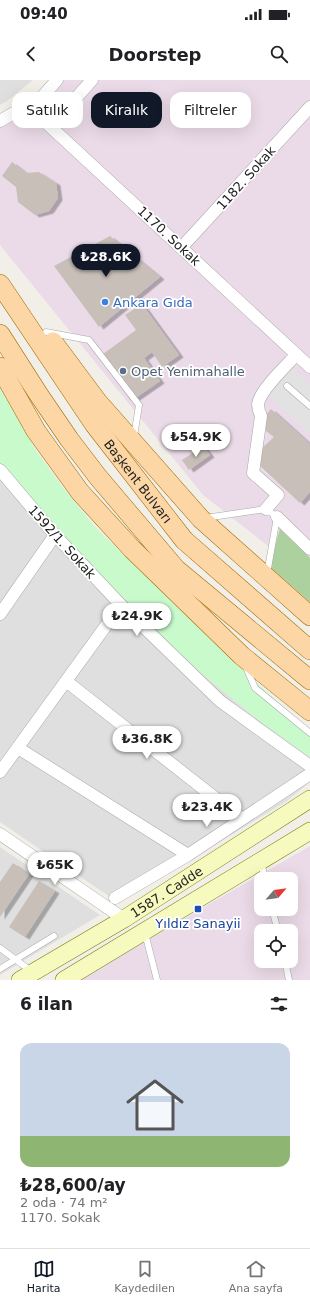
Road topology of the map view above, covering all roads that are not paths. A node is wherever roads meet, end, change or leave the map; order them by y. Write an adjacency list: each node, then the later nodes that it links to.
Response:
1 (57, 80): 3 (street)
2 (92, 80): 4 (street)
3 (46, 92)
4 (81, 92)
5 (310, 107): 9 (street, 1182. Sokak)
6 (12, 114): 7 (street)
7 (0, 121)
8 (53, 128): 9 (street, 1170. Sokak)
9 (181, 248): 14 (street, 1170. Sokak)
10 (0, 278): 12 (main road)
11 (0, 284): 30 (main road, Başkent Bulvarı)
12 (46, 332): 19 (main road); 19 (lane)
13 (0, 334): 32 (main road, Başkent Bulvarı)
14 (296, 355): 16 (street, 1170. Sokak); 21 (street)
15 (0, 367): 31 (main road)
16 (310, 367)
17 (288, 386): 18 (lane)
18 (310, 406)
19 (134, 443): 23 (main road)
20 (0, 470): 24 (street, 1592/1. Sokak)
21 (266, 509): 22 (lane); 23 (lane)
22 (276, 517): 25 (street); 26 (lane)
23 (201, 519): 26 (main road)
24 (55, 536): 27 (street, 1592/1. Sokak); 28 (street)
25 (310, 549)
26 (266, 577): 29 (main road)
27 (121, 605): 33 (street); 37 (street, 1592/1. Sokak)
28 (0, 614)
29 (310, 616)
30 (310, 650)
31 (242, 656): 34 (main road); 35 (lane)
32 (310, 680)
33 (66, 681): 36 (street); 41 (street)
34 (310, 711)
35 (310, 732)
36 (18, 748): 38 (street); 44 (street)
37 (310, 766)
38 (0, 772)
39 (310, 774): 41 (street)
40 (310, 799): 48 (main road, 1587. Cadde)
41 (242, 819): 44 (street)
42 (310, 831): 45 (main road, 1587. Cadde)
43 (0, 834): 48 (street)
44 (188, 855): 47 (street)
45 (261, 861): 46 (lane); 49 (main road, 1587. Cadde)
46 (263, 872)
47 (115, 898)
48 (124, 919): 55 (main road, 1587. Cadde)
49 (144, 932): 56 (main road, 1587. Cadde); 57 (lane)
50 (54, 936): 52 (lane)
51 (0, 948): 52 (lane)
52 (15, 959): 54 (lane); 55 (lane)
53 (286, 968): 58 (lane)
54 (0, 969)
55 (27, 976)
56 (64, 980)
57 (157, 980)
58 (289, 980)

